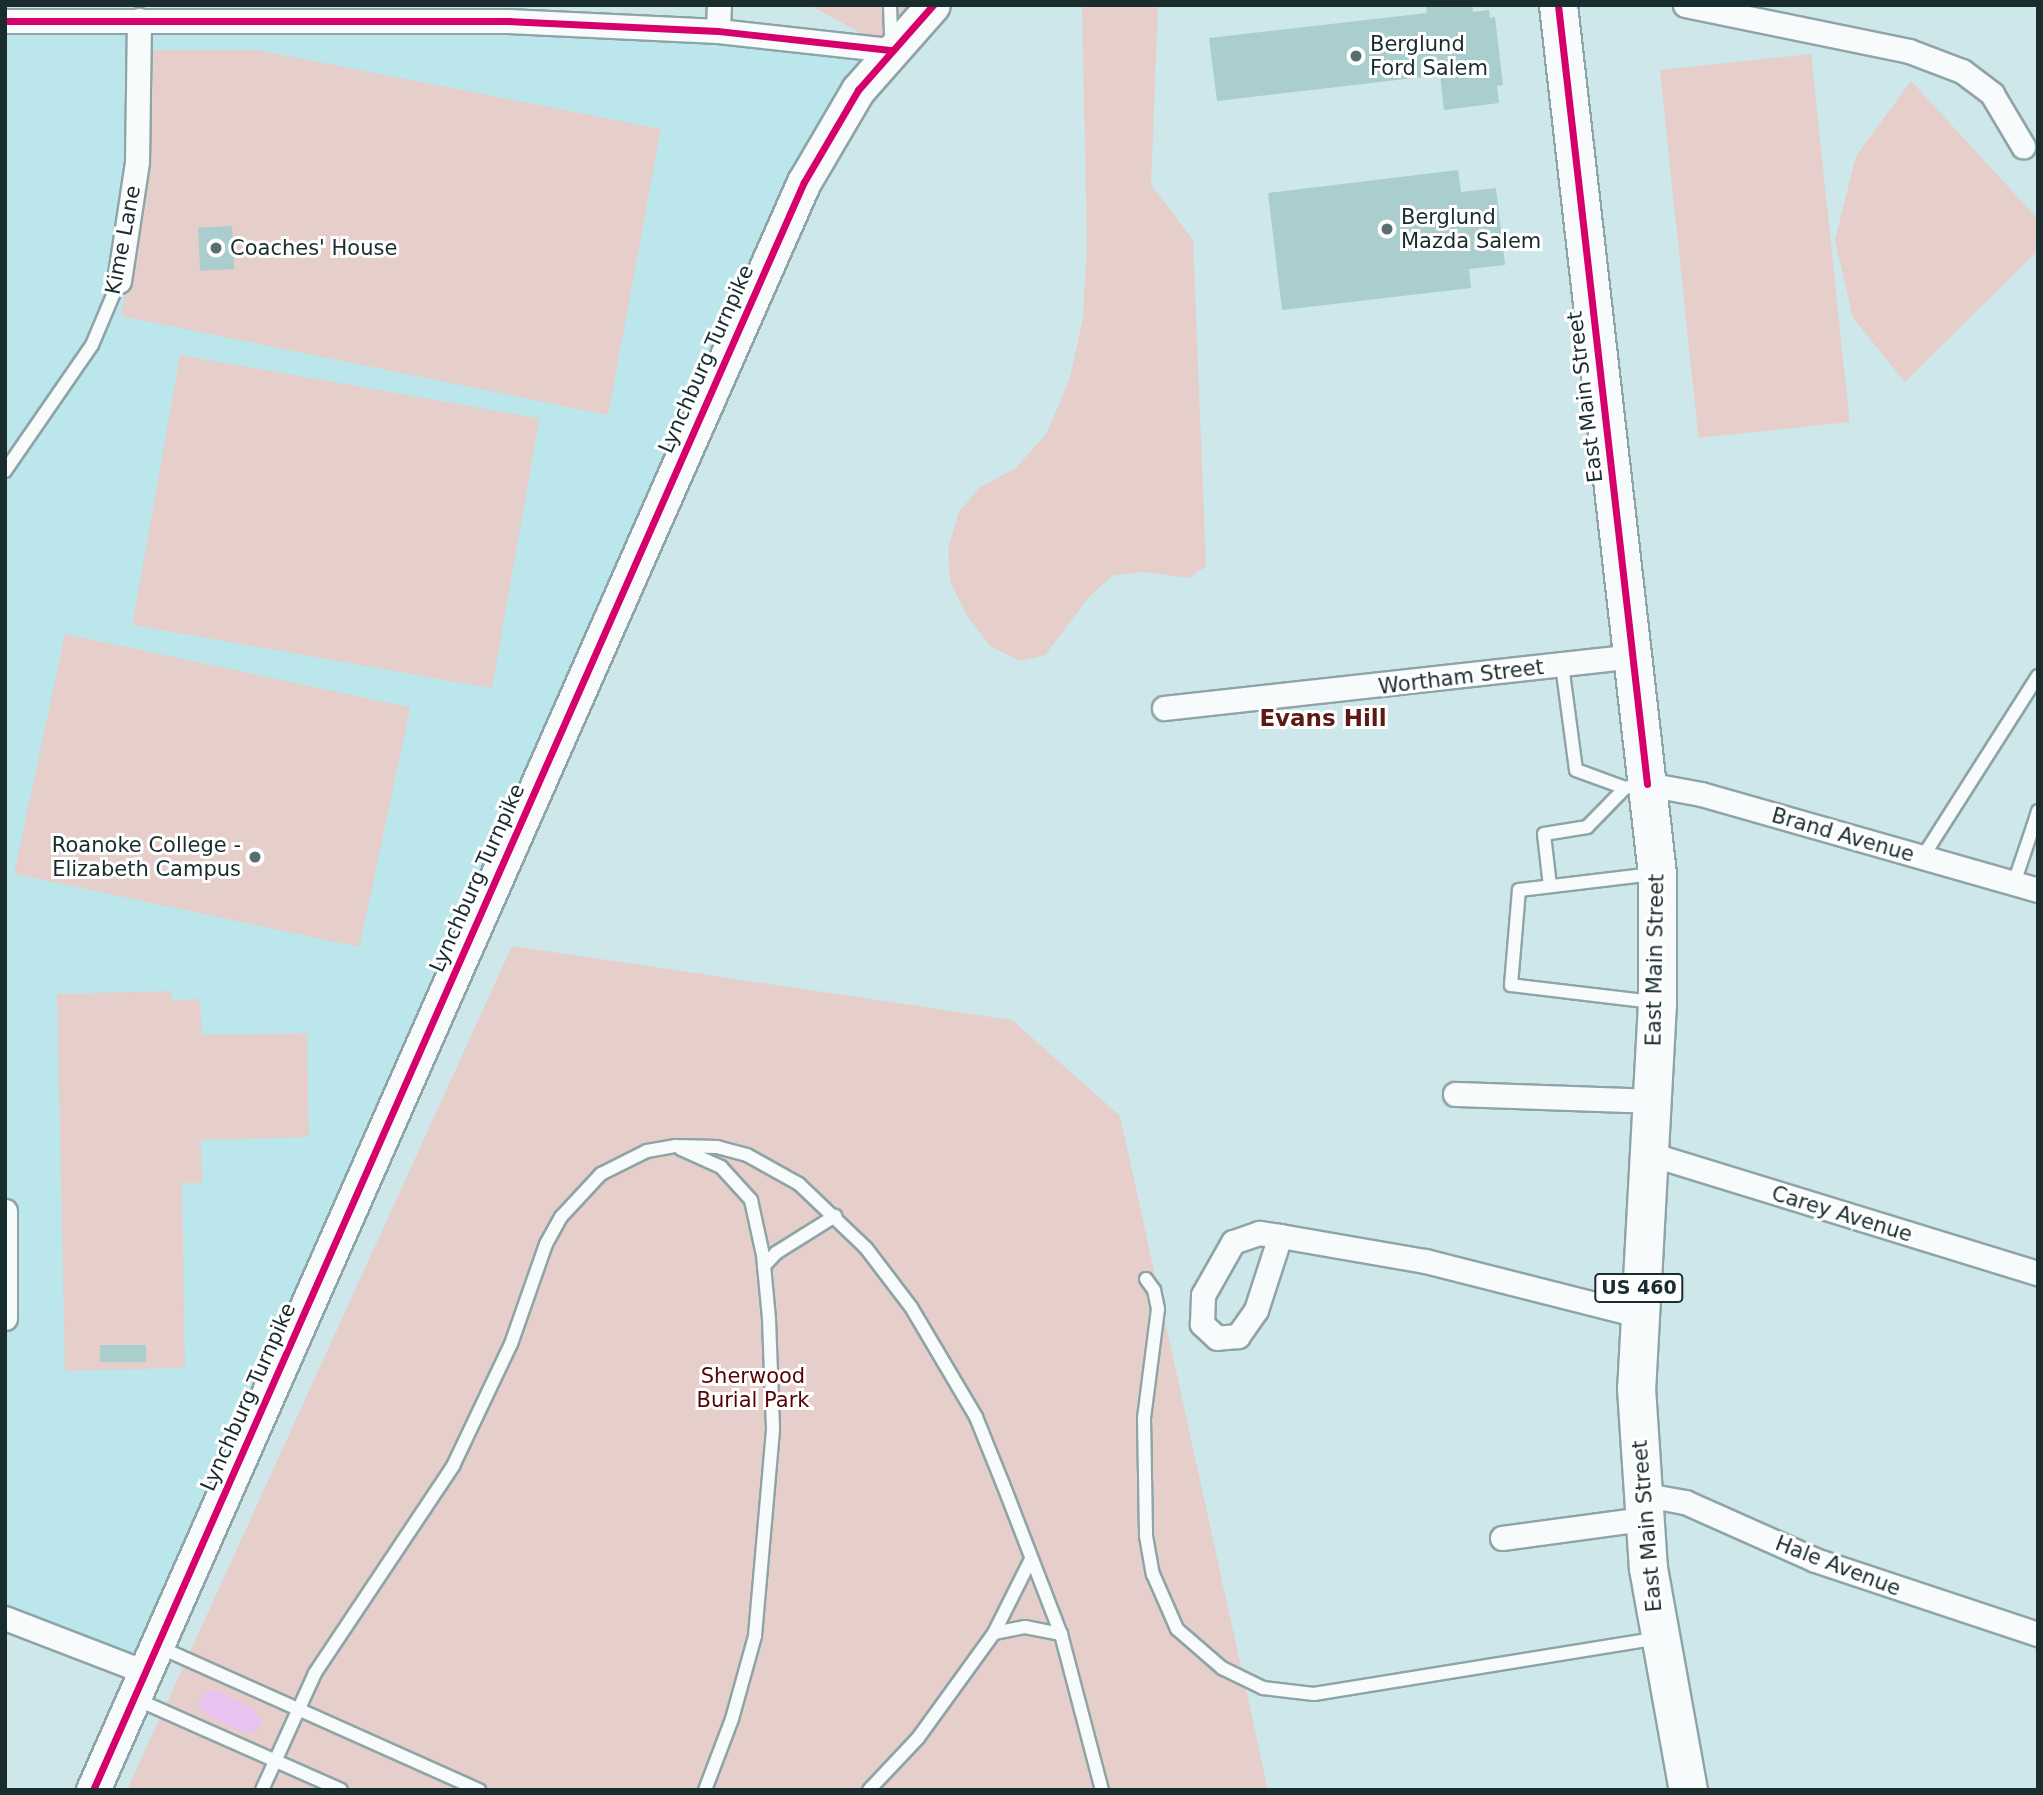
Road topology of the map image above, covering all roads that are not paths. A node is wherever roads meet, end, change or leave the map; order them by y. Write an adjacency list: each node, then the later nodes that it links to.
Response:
1 (719, 5): 10 (street)
2 (890, 5): 11 (lane)
3 (933, 5): 11 (street, Lynchburg Turnpike)
4 (1558, 5): 15 (main road, East Main Street / US 460)
5 (1685, 5): 12 (street)
6 (138, 13): 7 (street); 9 (street); 13 (street, Kime Lane)
7 (508, 13): 8 (street)
8 (666, 17): 10 (street)
9 (5, 21)
10 (718, 31): 11 (street)
11 (891, 50): 48 (street, Lynchburg Turnpike)
12 (2023, 146)
13 (119, 281): 14 (lane, Kime Lane)
14 (5, 471)
15 (1632, 656): 16 (street, Wortham Street); 19 (main road, East Main Street / US 460)
16 (1562, 665): 18 (street, Wortham Street); 19 (lane)
17 (2038, 676): 22 (lane)
18 (1164, 708)
19 (1636, 786): 22 (street, Brand Avenue); 23 (main road, East Main Street / US 460); 25 (lane)
20 (2038, 811): 21 (lane)
21 (2035, 828): 24 (lane)
22 (1922, 858): 24 (street, Brand Avenue)
23 (1657, 874): 25 (lane); 27 (main road, East Main Street / US 460)
24 (2014, 883): 26 (street, Brand Avenue)
25 (1550, 886): 27 (lane)
26 (2038, 890)
27 (1657, 1003): 29 (main road, East Main Street / US 460)
28 (1455, 1094): 29 (street)
29 (1651, 1101): 31 (main road, East Main Street / US 460)
30 (675, 1146): 33 (lane); 35 (lane); 49 (lane)
31 (1647, 1153): 36 (street, Carey Avenue); 38 (main road, East Main Street / US 460)
32 (5, 1212): 39 (street)
33 (835, 1216): 35 (lane); 42 (lane)
34 (1280, 1237): 34 (street); 38 (street)
35 (764, 1266): 55 (lane)
36 (2038, 1273)
37 (1146, 1279): 47 (lane)
38 (1638, 1315): 40 (main road, East Main Street / US 460)
39 (5, 1318)
40 (1641, 1507): 41 (street, Hale Avenue); 46 (street, Hale Avenue); 47 (main road, East Main Street / US 460)
41 (1502, 1538)
42 (1031, 1559): 44 (lane); 45 (lane)
43 (5, 1618): 48 (street)
44 (994, 1633): 45 (lane); 56 (lane)
45 (1061, 1634): 57 (lane)
46 (2038, 1634)
47 (1658, 1638): 58 (main road, East Main Street / US 460)
48 (145, 1672): 49 (lane); 50 (lane); 51 (street, Lynchburg Turnpike)
49 (298, 1710): 50 (lane); 54 (lane)
50 (275, 1760): 52 (lane); 53 (lane)
51 (93, 1790)
52 (262, 1790)
53 (341, 1790)
54 (479, 1790)
55 (705, 1790)
56 (869, 1790)
57 (1102, 1790)
58 (1688, 1790)

